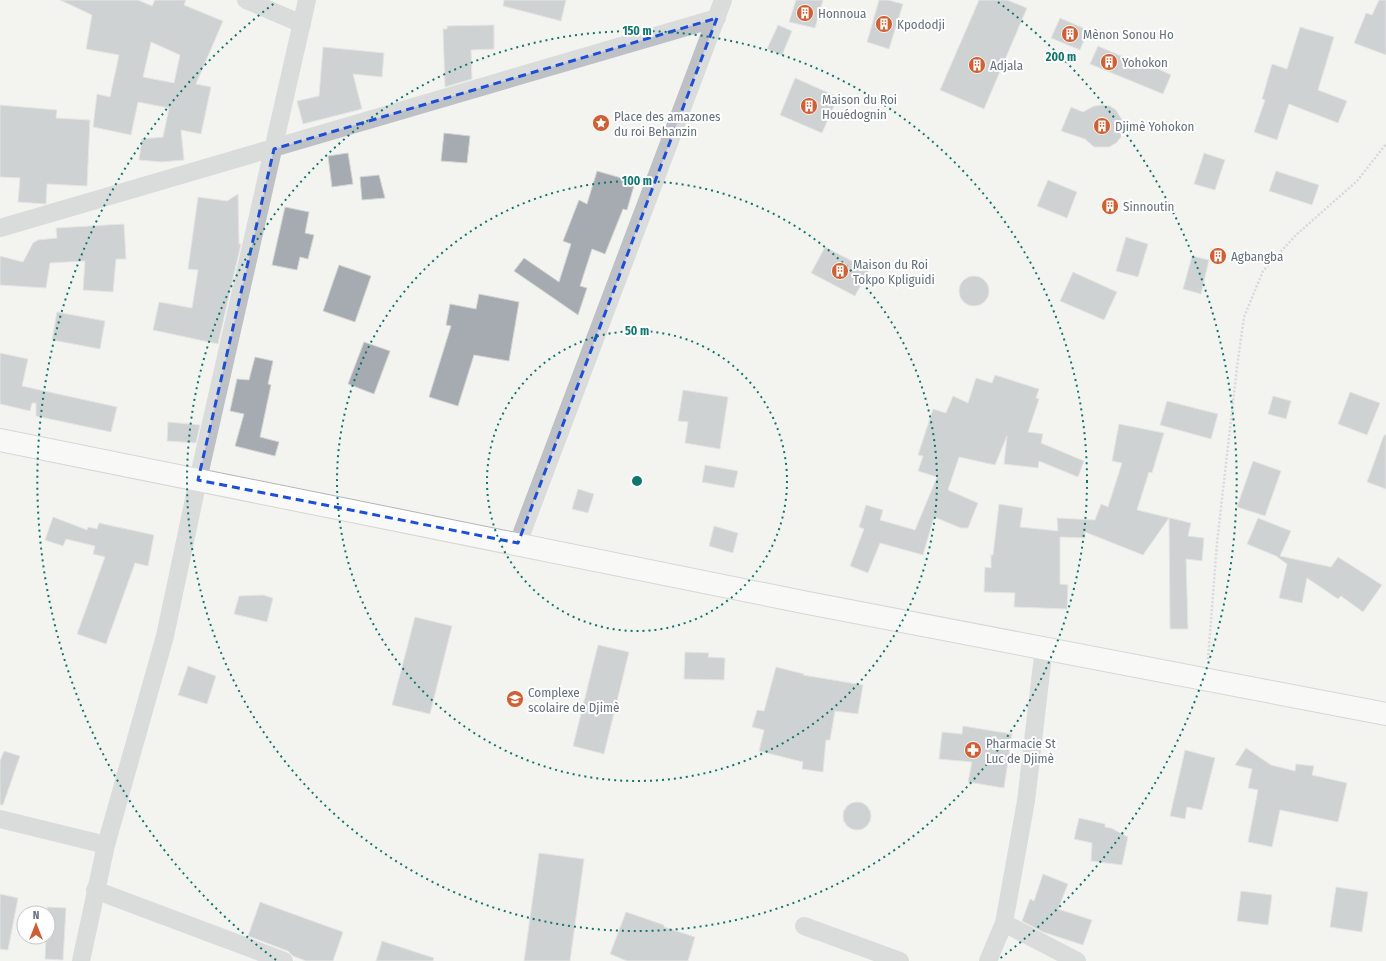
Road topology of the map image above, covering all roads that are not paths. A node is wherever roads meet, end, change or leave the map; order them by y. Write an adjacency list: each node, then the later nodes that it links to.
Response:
1 (246, 0): 5 (street)
2 (307, 0): 5 (street)
3 (723, 0): 4 (street)
4 (717, 18): 6 (street); 10 (street)
5 (302, 24): 6 (street)
6 (274, 149): 7 (street); 9 (street)
7 (0, 228)
8 (0, 440): 9 (street)
9 (198, 480): 10 (street); 14 (street)
10 (518, 543): 11 (street)
11 (1044, 647): 12 (street); 16 (street)
12 (1386, 714)
13 (0, 819): 14 (street)
14 (106, 845): 15 (street)
15 (96, 890): 18 (street); 19 (street)
16 (1004, 923): 21 (street); 22 (street)
17 (804, 926): 20 (street)
18 (80, 961)
19 (284, 961)
20 (900, 961)
21 (988, 961)
22 (1077, 961)

